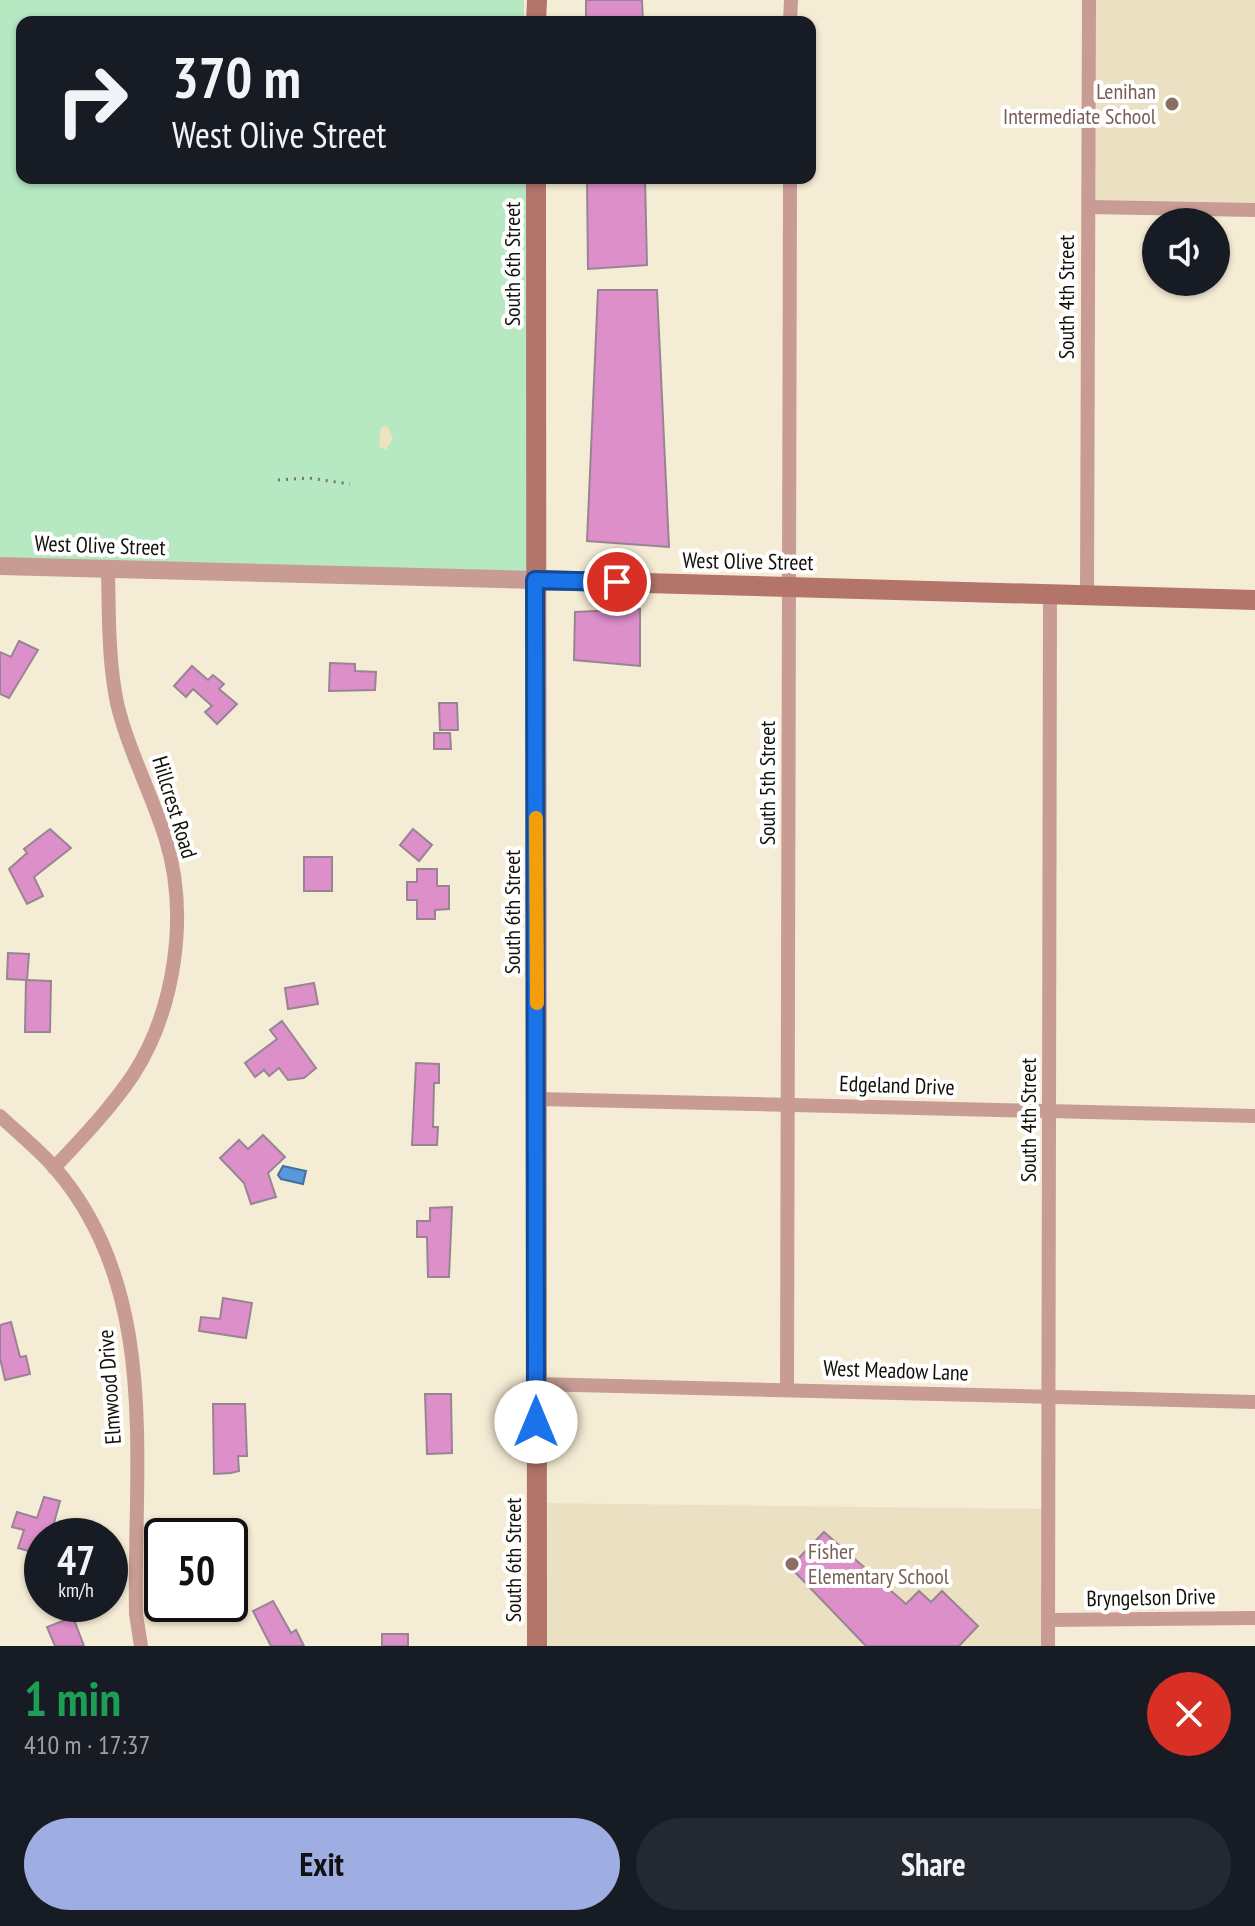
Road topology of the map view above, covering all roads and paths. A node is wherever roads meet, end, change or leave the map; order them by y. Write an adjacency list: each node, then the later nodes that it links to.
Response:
1 (1089, 0): 4 (street, South 4th Street)
2 (536, 184): 10 (main road, South 6th Street)
3 (790, 184): 11 (street, South 5th Street)
4 (1089, 207): 5 (street); 13 (street, South 4th Street)
5 (1255, 210)
6 (278, 480): 7 (path)
7 (350, 484)
8 (0, 566): 9 (street, West Olive Street)
9 (108, 569): 10 (street, West Olive Street); 20 (street, Hillcrest Road)
10 (535, 580): 11 (main road, West Olive Street); 15 (main road, South 6th Street)
11 (790, 586): 12 (main road, West Olive Street); 16 (street, South 5th Street)
12 (1050, 593): 13 (main road, West Olive Street); 17 (street, South 4th Street)
13 (1087, 595): 14 (main road, West Olive Street)
14 (1255, 600)
15 (538, 1099): 16 (street, Edgeland Drive); 21 (main road, South 6th Street)
16 (788, 1104): 17 (street, Edgeland Drive); 22 (street, South 5th Street)
17 (1050, 1112): 19 (street, Edgeland Drive); 23 (street, South 4th Street)
18 (0, 1116): 20 (street, Elmwood Drive)
19 (1255, 1116)
20 (54, 1168): 27 (street, Elmwood Drive)
21 (536, 1384): 22 (street, West Meadow Lane); 28 (main road, South 6th Street)
22 (787, 1388): 23 (street, West Meadow Lane)
23 (1049, 1397): 24 (street, West Meadow Lane); 26 (street, South 4th Street)
24 (1255, 1402)
25 (1255, 1618): 26 (street, Bryngelson Drive)
26 (1048, 1620): 29 (street, South 4th Street)
27 (141, 1646)
28 (537, 1646)
29 (1048, 1646)

